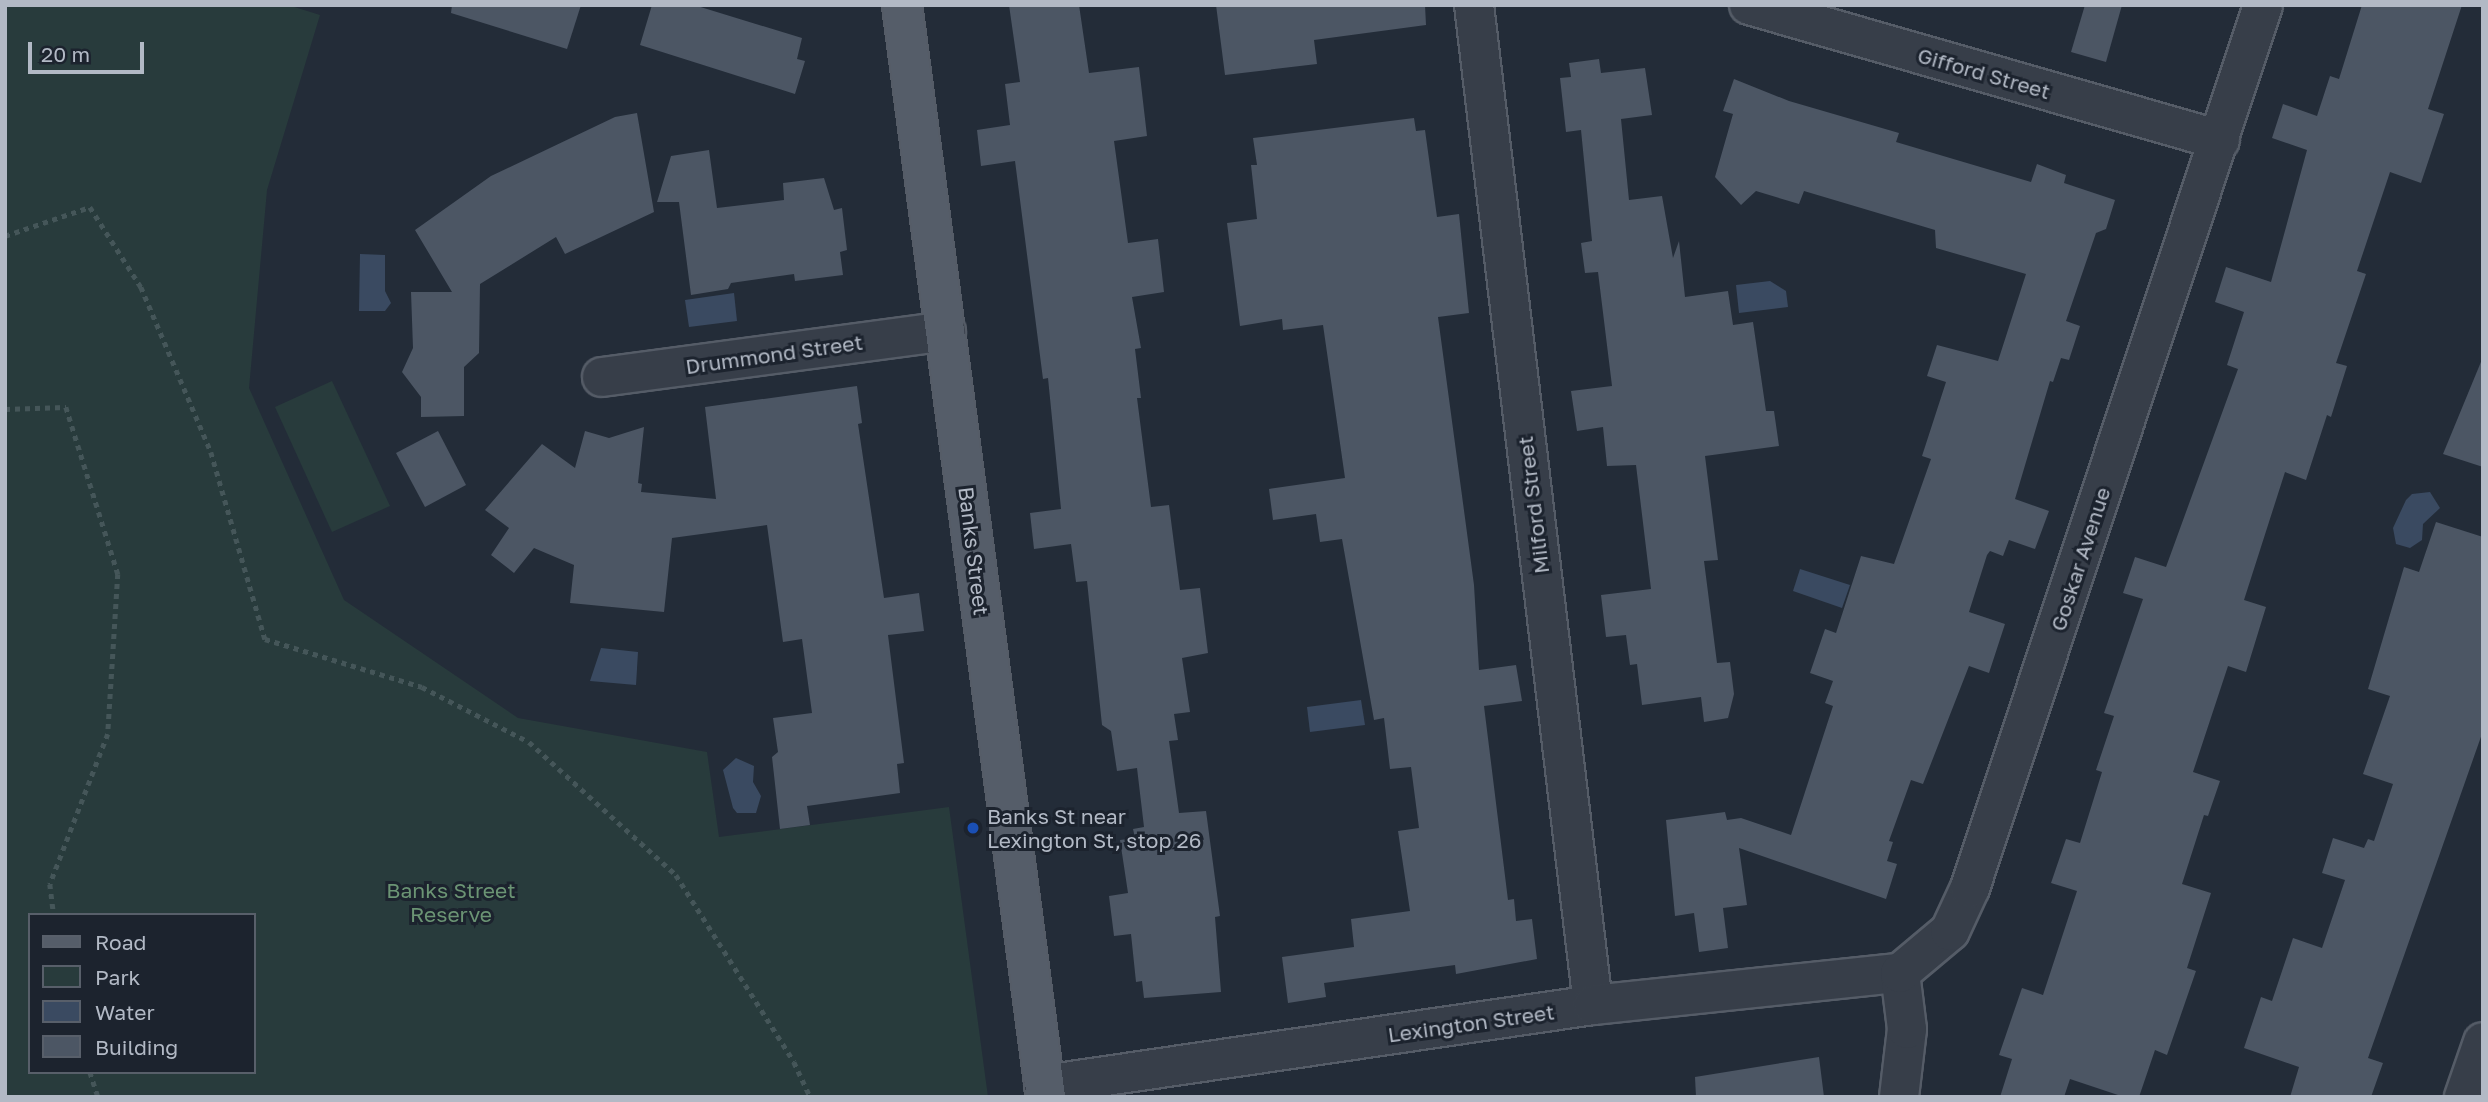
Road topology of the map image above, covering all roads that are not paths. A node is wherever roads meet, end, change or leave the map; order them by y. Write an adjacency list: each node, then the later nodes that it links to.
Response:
1 (902, 5): 6 (main road, Banks Street)
2 (1474, 5): 9 (street, Milford Street)
3 (1749, 5): 5 (street, Gifford Street)
4 (2263, 5): 5 (street, Goskar Avenue)
5 (2220, 140): 8 (street, Goskar Avenue)
6 (946, 331): 7 (street, Drummond Street); 11 (main road, Banks Street)
7 (602, 377)
8 (1900, 973): 9 (street, Lexington Street); 12 (street)
9 (1593, 1005): 11 (street, Lexington Street)
10 (2483, 1042): 13 (street)
11 (1045, 1091)
12 (1899, 1097)
13 (2463, 1097)

